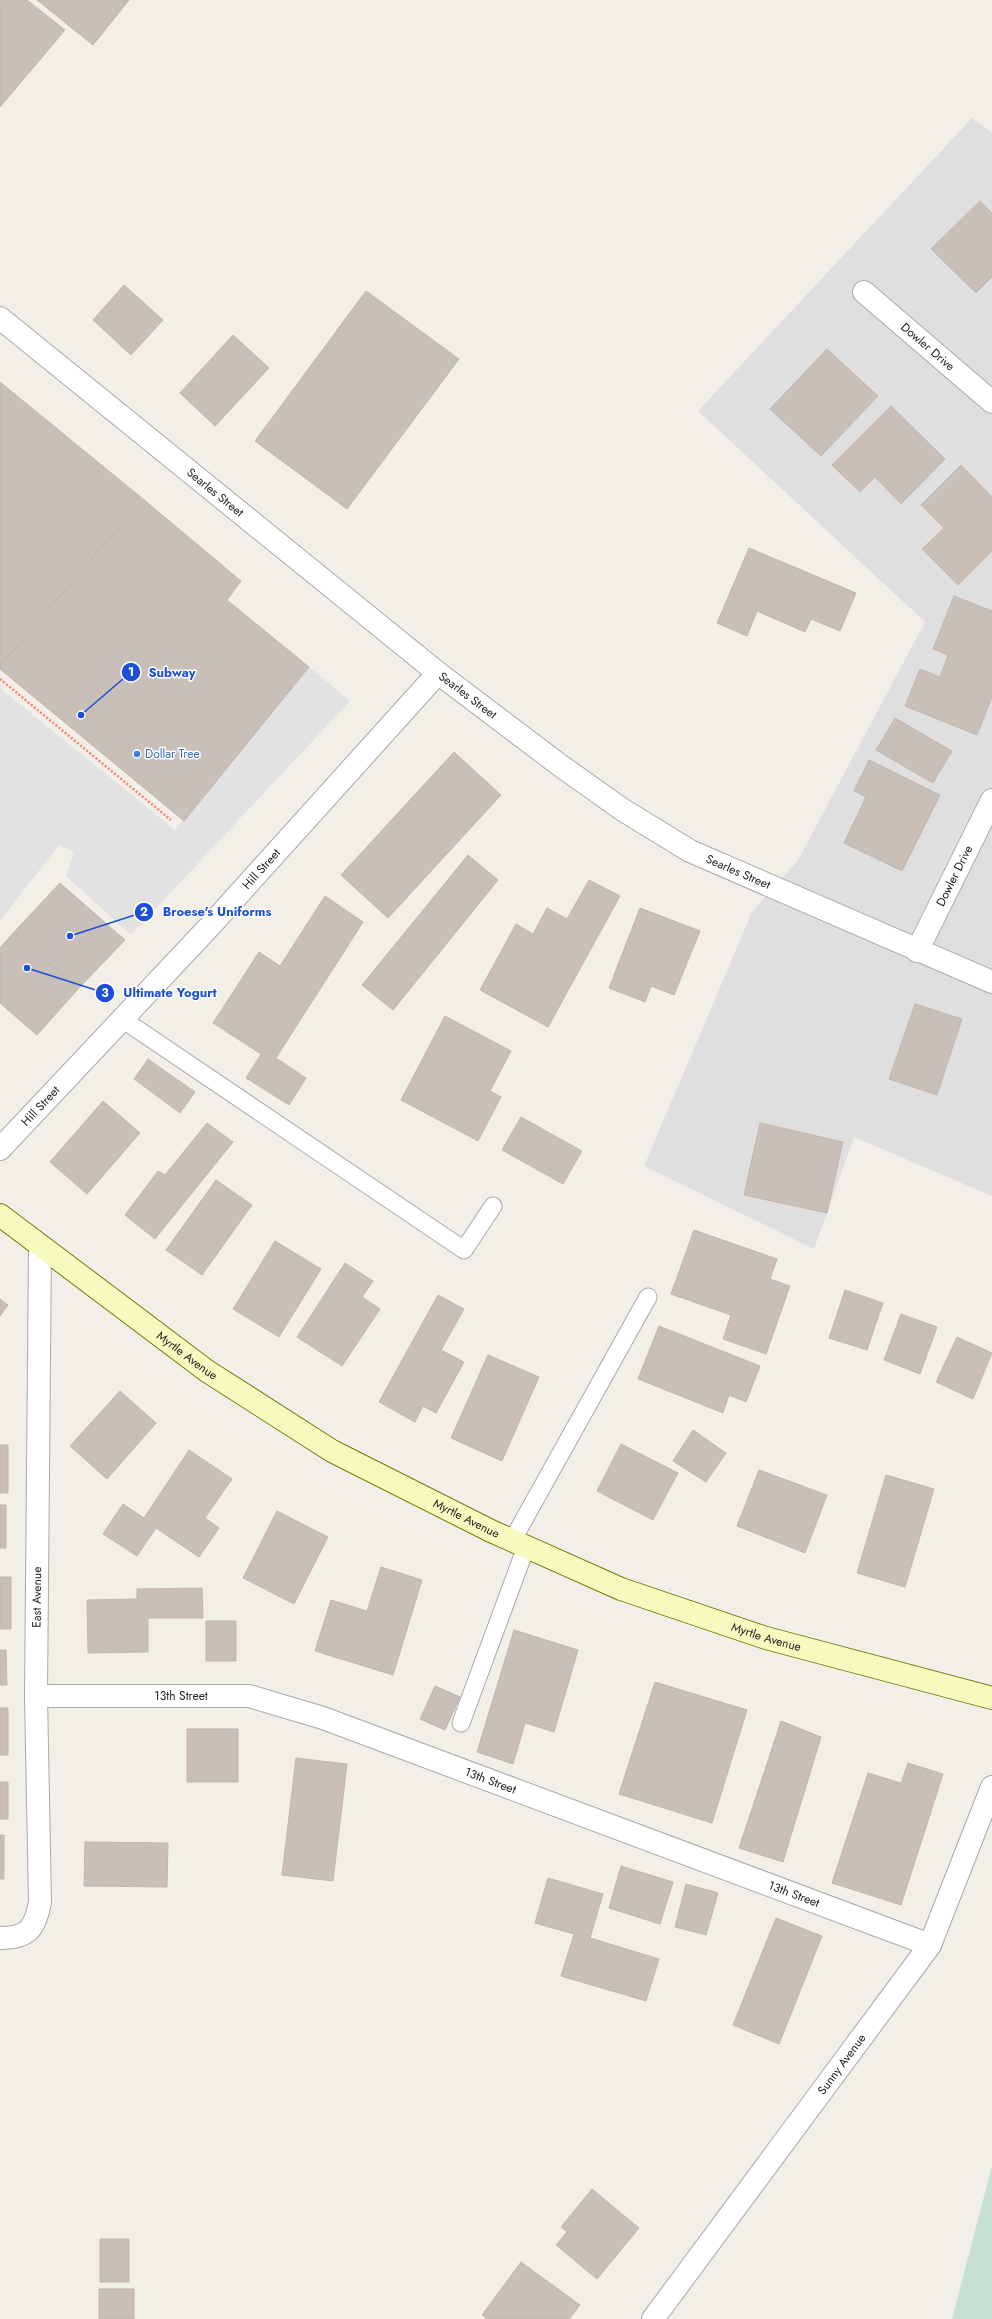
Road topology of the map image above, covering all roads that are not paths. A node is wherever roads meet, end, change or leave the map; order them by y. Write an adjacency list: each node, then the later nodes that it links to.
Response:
1 (864, 292): 3 (street, Dowler Drive)
2 (0, 318): 4 (street, Searles Street)
3 (992, 402)
4 (438, 673): 6 (street, Searles Street); 8 (street, Hill Street)
5 (992, 800): 6 (street, Dowler Drive)
6 (917, 951): 7 (street, Searles Street)
7 (992, 982)
8 (122, 1019): 9 (street, Hill Street); 10 (lane)
9 (0, 1149)
10 (493, 1206)
11 (0, 1215): 12 (main road, Myrtle Avenue)
12 (40, 1247): 14 (main road, Myrtle Avenue); 15 (street, East Avenue)
13 (648, 1297): 14 (lane)
14 (519, 1544): 16 (main road, Myrtle Avenue); 17 (lane)
15 (36, 1696): 19 (street, East Avenue); 20 (street, 13th Street)
16 (992, 1698)
17 (461, 1723)
18 (992, 1787): 20 (street, Sunny Avenue)
19 (9, 1938)
20 (930, 1945): 21 (street, Sunny Avenue)
21 (652, 2319)

